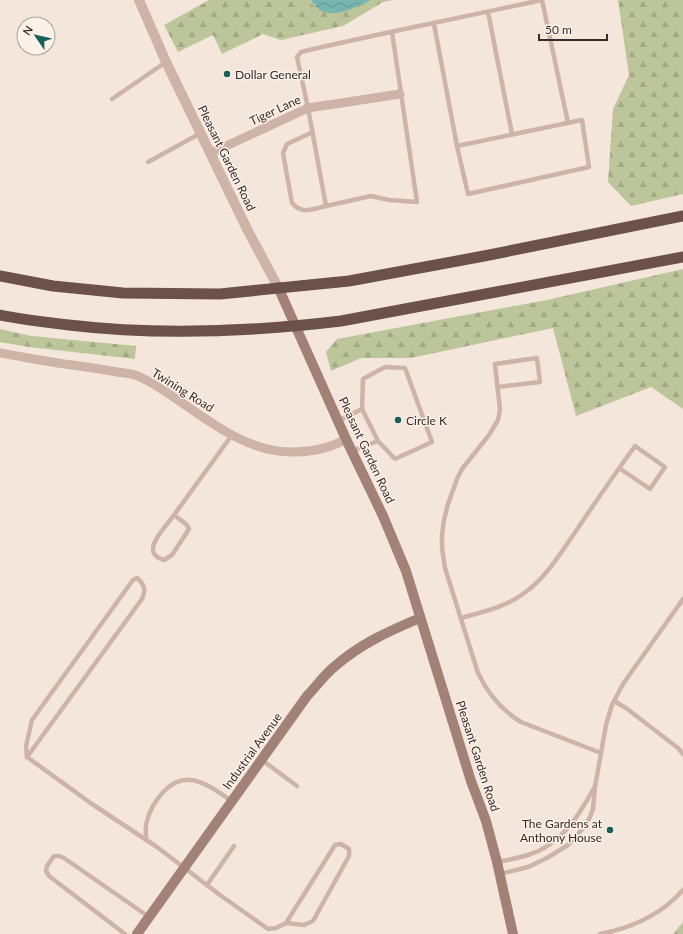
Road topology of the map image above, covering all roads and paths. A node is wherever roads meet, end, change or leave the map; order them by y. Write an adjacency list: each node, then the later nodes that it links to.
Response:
1 (139, 0): 6 (street, Pleasant Garden Road)
2 (541, 0): 3 (lane); 10 (lane)
3 (488, 12): 4 (lane); 13 (lane)
4 (434, 24): 5 (lane); 14 (lane)
5 (392, 32): 7 (lane); 9 (lane)
6 (166, 62): 8 (lane); 12 (street, Pleasant Garden Road)
7 (400, 94): 9 (street, Tiger Lane); 17 (lane)
8 (112, 99)
9 (308, 108): 11 (lane); 15 (street, Tiger Lane)
10 (568, 123): 13 (lane); 14 (lane)
11 (312, 132): 17 (lane); 17 (lane)
12 (201, 133): 15 (street, Pleasant Garden Road); 16 (lane)
13 (512, 134): 14 (lane)
14 (457, 146)
15 (211, 153): 21 (street, Pleasant Garden Road)
16 (148, 162)
17 (326, 206)
18 (683, 216): 21 (highway)
19 (683, 257): 23 (highway)
20 (0, 276): 21 (highway)
21 (278, 288): 23 (main road, Pleasant Garden Road)
22 (0, 315): 23 (highway)
23 (295, 326): 27 (main road, Pleasant Garden Road)
24 (0, 353): 28 (street, Twining Road)
25 (497, 387): 25 (lane); 36 (lane)
26 (362, 409): 27 (lane); 30 (lane); 30 (lane)
27 (338, 421): 29 (main road, Pleasant Garden Road)
28 (232, 435): 29 (street, Twining Road); 33 (lane)
29 (346, 439): 31 (main road, Pleasant Garden Road)
30 (378, 441): 31 (lane)
31 (352, 451): 35 (main road, Pleasant Garden Road)
32 (619, 468): 32 (lane); 36 (lane)
33 (174, 515): 33 (lane)
34 (683, 599): 37 (lane)
35 (420, 618): 41 (main road, Industrial Avenue); 51 (main road, Pleasant Garden Road)
36 (461, 618): 38 (lane)
37 (614, 701): 38 (lane); 39 (lane)
38 (601, 753): 43 (lane)
39 (683, 754)
40 (27, 757): 40 (lane); 47 (lane)
41 (262, 760): 42 (lane); 44 (main road, Industrial Avenue)
42 (297, 786)
43 (595, 787): 45 (lane); 46 (lane)
44 (233, 801): 47 (lane); 52 (main road, Industrial Avenue)
45 (574, 821): 46 (lane); 49 (lane)
46 (583, 828): 50 (lane)
47 (146, 839): 52 (lane)
48 (234, 846): 54 (lane)
49 (548, 846): 50 (lane); 51 (lane)
50 (554, 854): 53 (lane)
51 (498, 862): 53 (main road, Pleasant Garden Road)
52 (185, 867): 54 (lane); 56 (main road, Industrial Avenue)
53 (500, 874): 60 (main road, Pleasant Garden Road)
54 (207, 885): 57 (lane)
55 (683, 890): 61 (lane)
56 (150, 917): 58 (lane); 59 (main road, Industrial Avenue)
57 (286, 923): 57 (lane)
58 (125, 934)
59 (138, 934)
60 (513, 934)
61 (600, 934)

